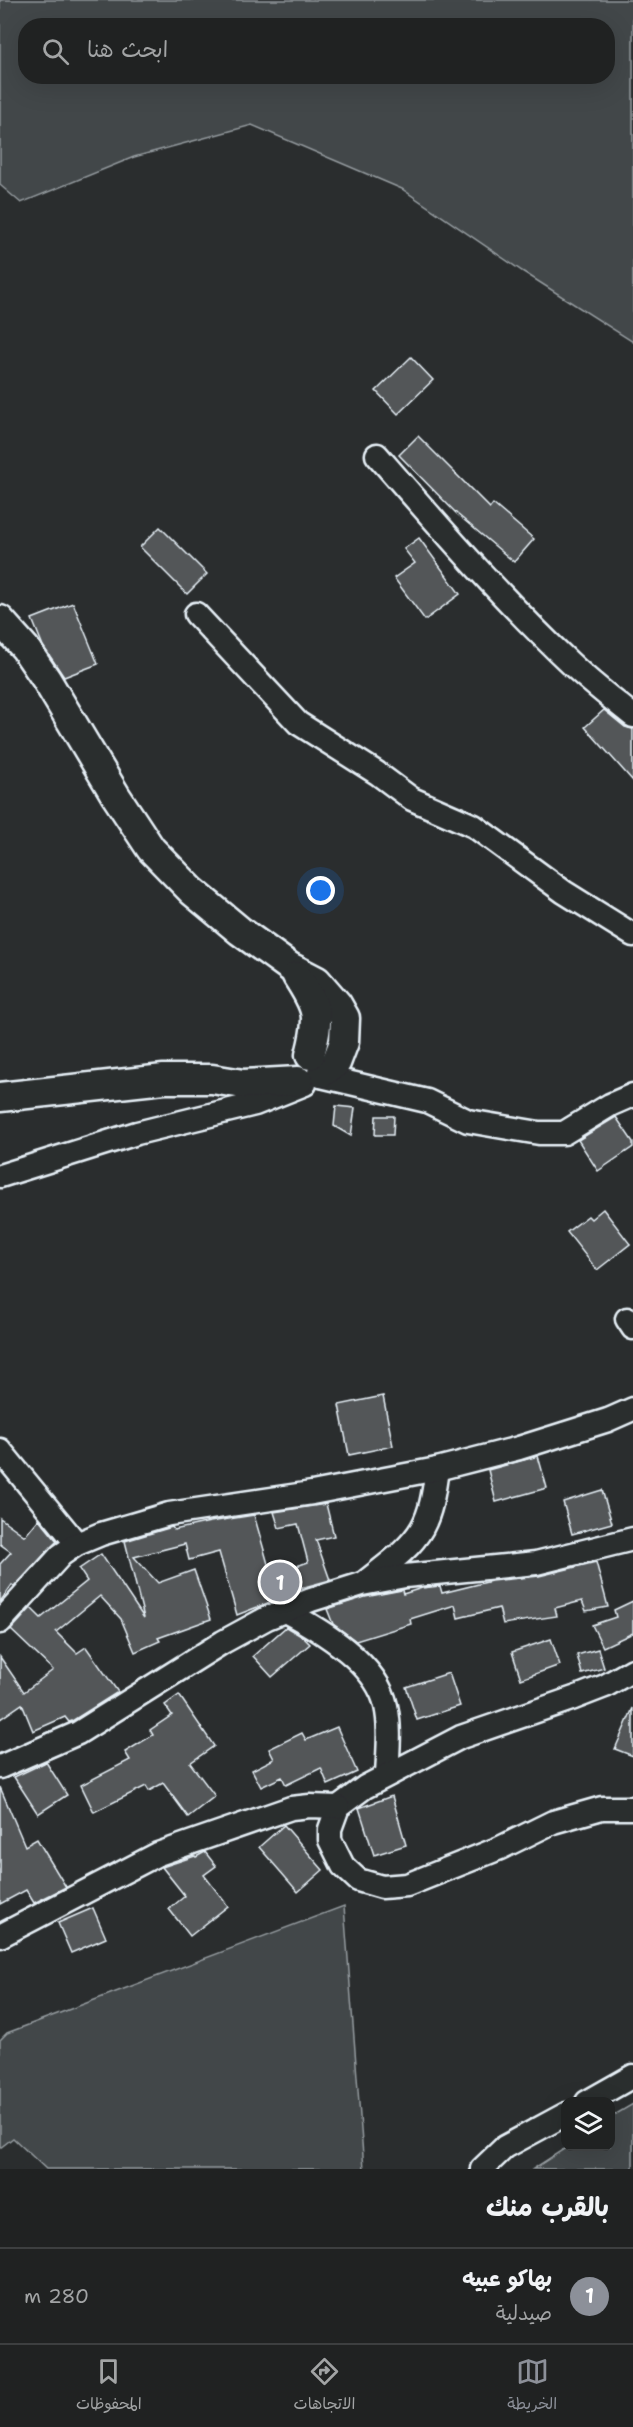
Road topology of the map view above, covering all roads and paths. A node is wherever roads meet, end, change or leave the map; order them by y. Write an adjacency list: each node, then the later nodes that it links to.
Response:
1 (377, 455): 4 (street)
2 (196, 614): 5 (street)
3 (0, 620): 6 (main road)
4 (633, 716)
5 (633, 935)
6 (309, 1072): 7 (street); 8 (main road); 9 (street)
7 (633, 1095)
8 (0, 1097)
9 (0, 1176)
10 (633, 1409): 12 (street)
11 (0, 1450): 14 (street)
12 (437, 1469): 14 (street); 15 (street)
13 (633, 1539): 15 (street)
14 (76, 1544): 17 (street)
15 (362, 1584): 16 (street)
16 (285, 1611): 19 (street); 20 (street)
17 (0, 1622)
18 (633, 1670): 20 (street)
19 (0, 1767)
20 (387, 1775): 21 (street)
21 (338, 1807): 22 (street); 23 (street)
22 (633, 1808)
23 (0, 1936)
24 (633, 2076): 25 (street)
25 (596, 2097)
26 (561, 2117): 27 (street)
27 (482, 2169)

